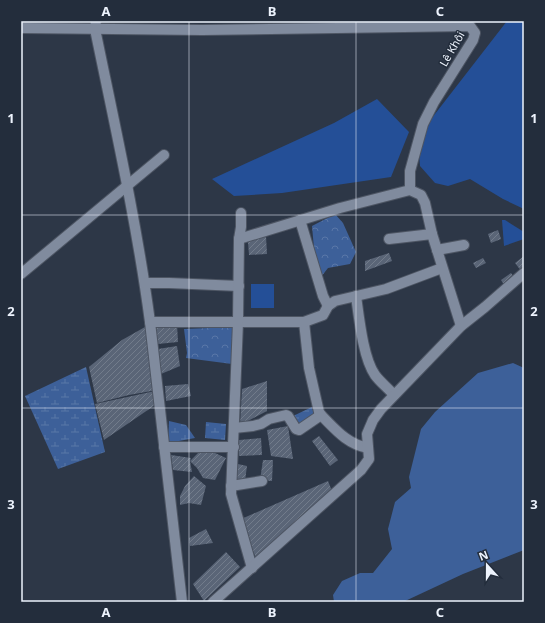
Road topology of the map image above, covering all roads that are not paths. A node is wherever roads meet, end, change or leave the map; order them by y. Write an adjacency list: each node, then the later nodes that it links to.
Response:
1 (96, 25): 2 (street, Lê Khôi); 4 (street); 5 (street, Lê Khôi)
2 (21, 28)
3 (164, 155): 4 (street)
4 (128, 187): 15 (street); 16 (street)
5 (410, 190): 7 (street); 8 (street)
6 (241, 213): 9 (street)
7 (300, 220): 9 (street); 19 (street)
8 (432, 234): 10 (street); 12 (street)
9 (239, 239): 17 (street)
10 (389, 239)
11 (464, 244): 12 (street)
12 (437, 250): 13 (street)
13 (442, 268): 18 (street); 23 (street)
14 (524, 273): 23 (street)
15 (21, 274)
16 (145, 283): 17 (street); 20 (street)
17 (239, 286): 21 (street)
18 (356, 296): 19 (street); 24 (street)
19 (328, 306): 22 (street)
20 (150, 322): 21 (street); 27 (street)
21 (238, 322): 22 (street); 26 (street)
22 (304, 322): 25 (street)
23 (461, 326): 24 (street)
24 (394, 395): 29 (street)
25 (321, 415): 26 (street); 29 (street)
26 (234, 428): 28 (street)
27 (164, 447): 28 (street); 33 (street)
28 (234, 447): 31 (street)
29 (368, 448): 32 (street)
30 (262, 481): 31 (street)
31 (231, 486): 32 (street)
32 (252, 568): 34 (street)
33 (182, 602)
34 (213, 602)

